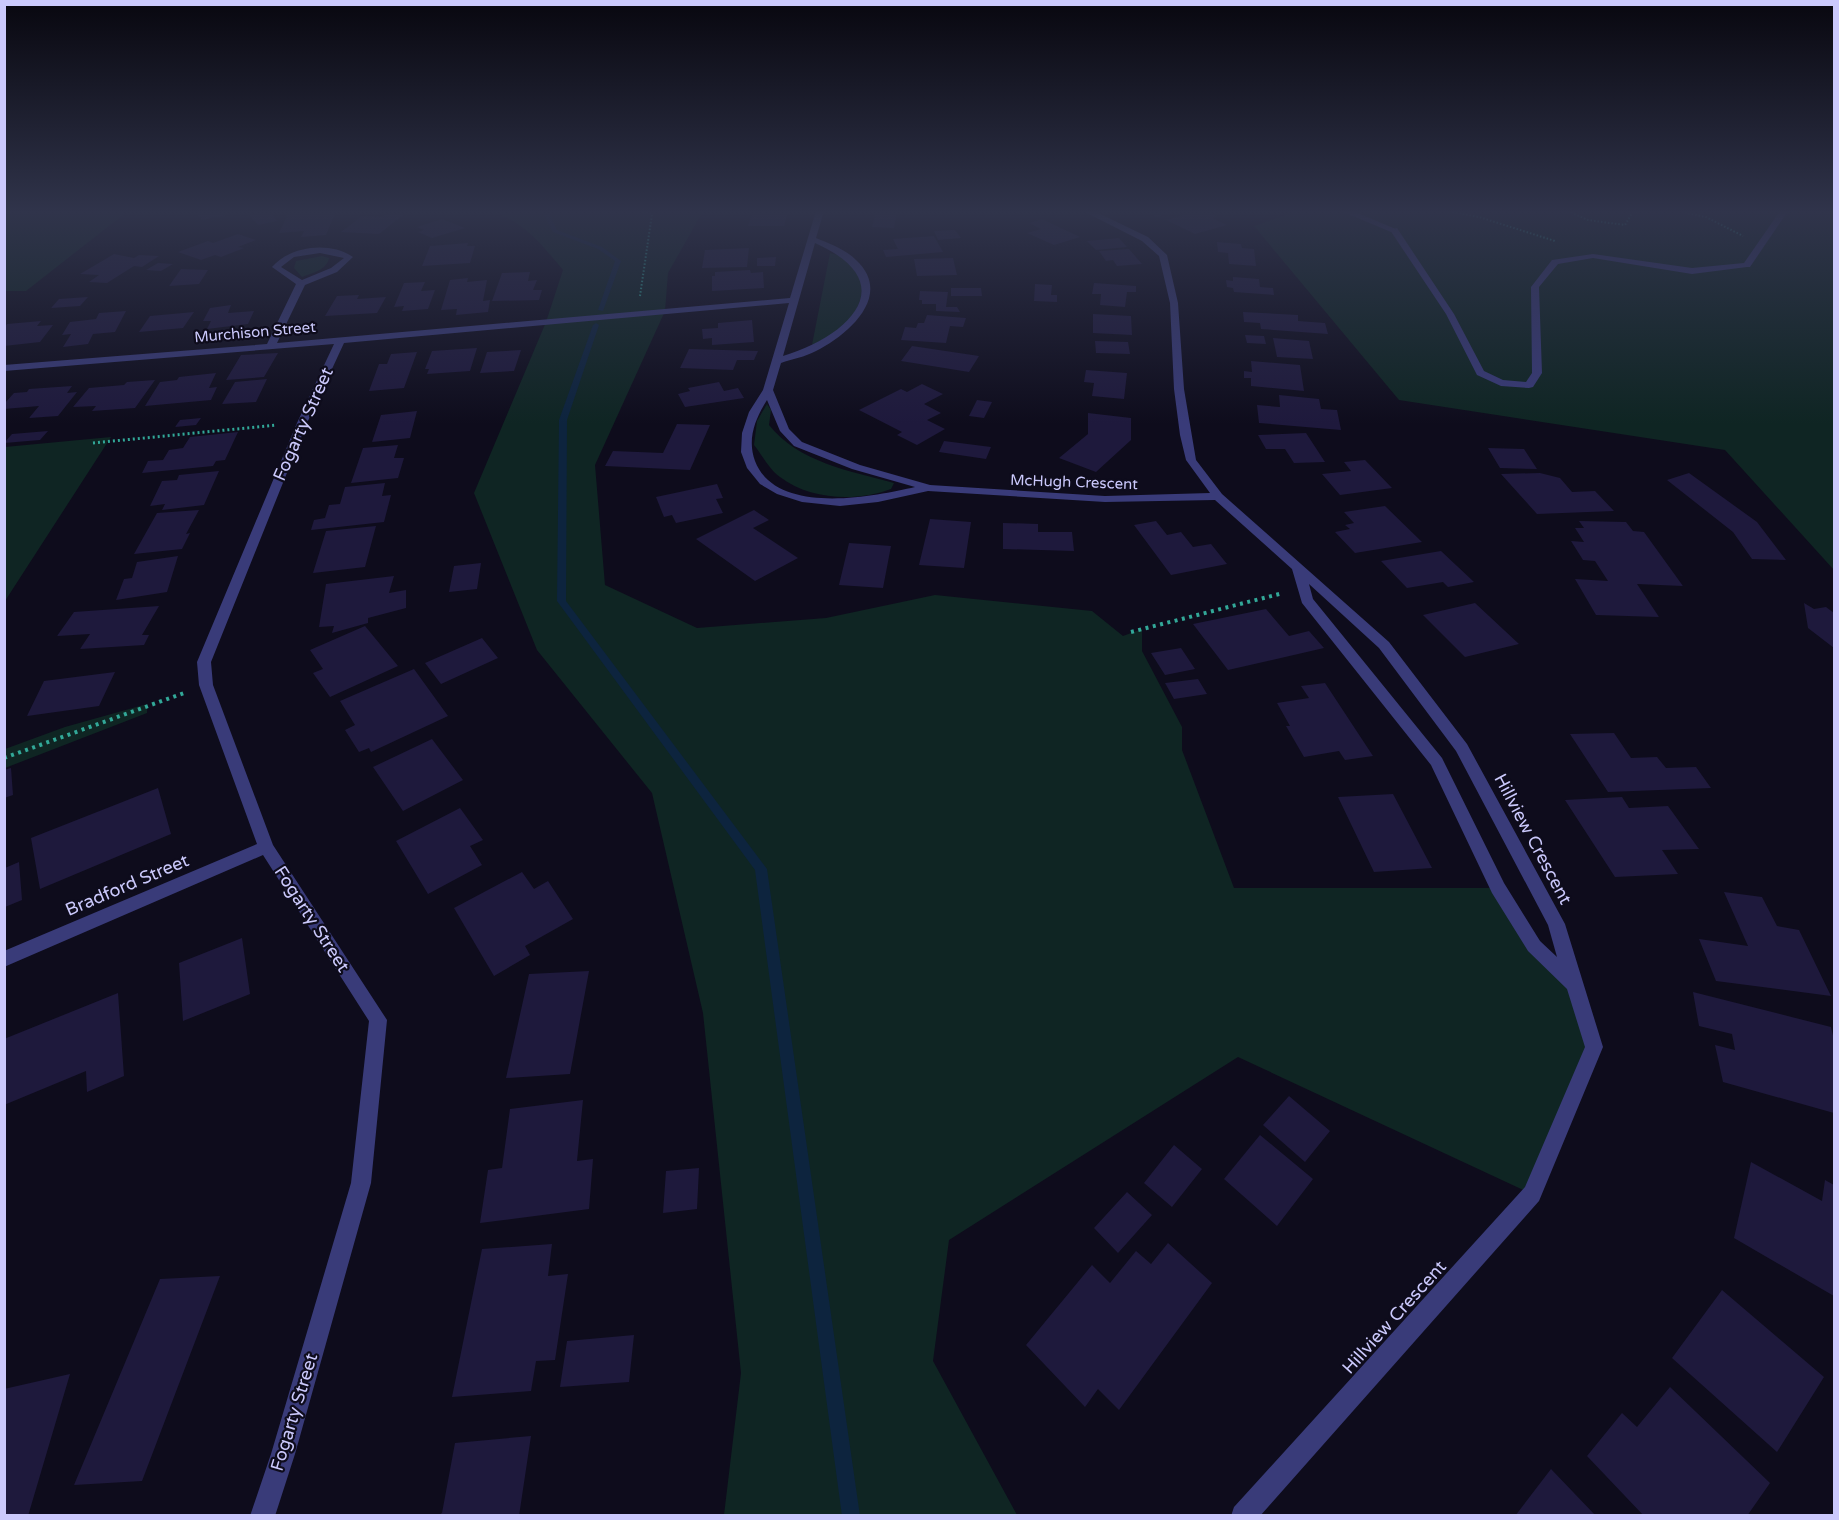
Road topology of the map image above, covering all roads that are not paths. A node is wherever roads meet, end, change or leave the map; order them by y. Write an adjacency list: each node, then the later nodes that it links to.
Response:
1 (800, 282): 7 (street, McHugh Crescent)
2 (864, 282): 10 (street)
3 (1169, 282): 14 (street, Hillview Crescent)
4 (1429, 282): 5 (street)
5 (1538, 282)
6 (301, 283): 9 (street)
7 (795, 300): 8 (street, Murchison Street); 10 (street, McHugh Crescent)
8 (340, 341): 9 (street, Murchison Street); 16 (street, Fogarty Street)
9 (271, 346): 11 (street, Murchison Street)
10 (777, 361): 12 (street, McHugh Crescent)
11 (4, 368)
12 (768, 390): 13 (street, McHugh Crescent); 13 (street, McHugh Crescent)
13 (929, 488): 14 (street, McHugh Crescent)
14 (1218, 496): 15 (street, Hillview Crescent)
15 (1298, 568): 18 (street); 18 (street, Hillview Crescent)
16 (266, 847): 17 (street, Bradford Street); 19 (street, Fogarty Street)
17 (4, 959)
18 (1576, 986): 20 (street, Hillview Crescent)
19 (262, 1515)
20 (1243, 1515)

